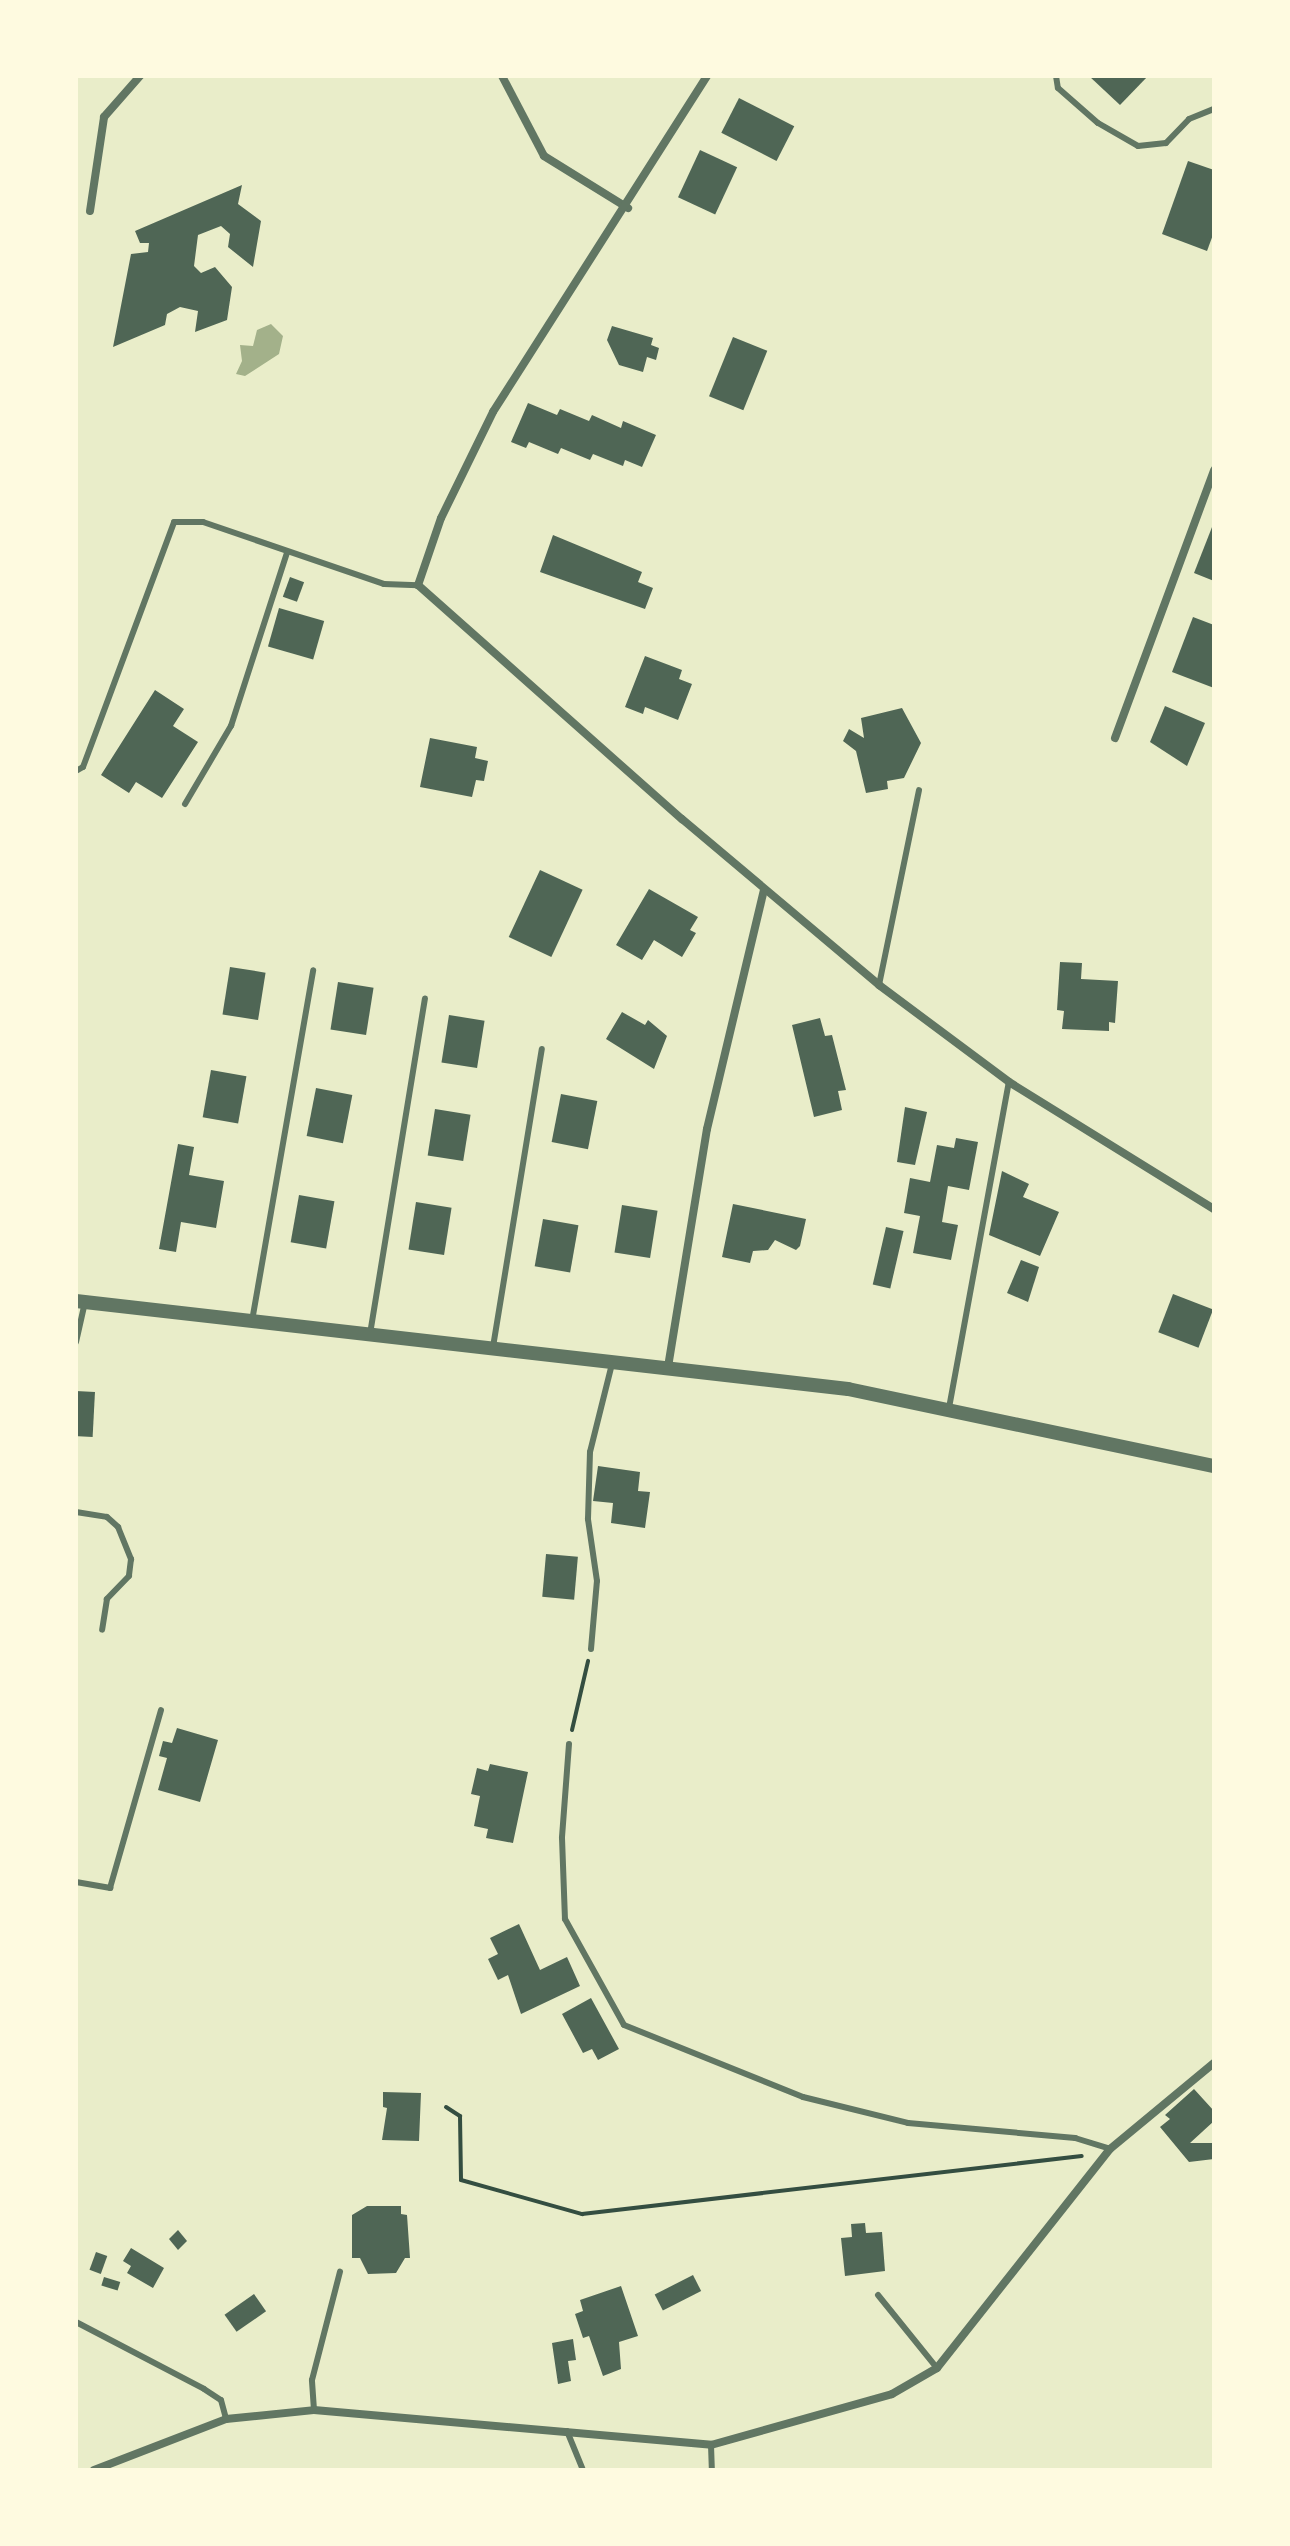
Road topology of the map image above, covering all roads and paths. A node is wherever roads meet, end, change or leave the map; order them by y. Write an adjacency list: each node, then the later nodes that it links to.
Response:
1 (140, 76): 7 (street)
2 (502, 76): 6 (street)
3 (707, 76): 6 (street)
4 (1056, 76): 5 (lane)
5 (1214, 109)
6 (628, 208): 10 (street)
7 (90, 211)
8 (1214, 470): 11 (street)
9 (287, 553): 10 (lane); 12 (lane); 14 (lane)
10 (418, 585): 15 (street)
11 (1115, 738)
12 (76, 771)
13 (919, 790): 17 (lane)
14 (185, 804)
15 (764, 890): 17 (street); 28 (street)
16 (313, 970): 23 (lane)
17 (879, 985): 20 (street)
18 (425, 998): 24 (lane)
19 (542, 1049): 26 (lane)
20 (1009, 1082): 21 (street); 29 (lane)
21 (1214, 1209)
22 (80, 1301): 23 (street); 25 (lane)
23 (252, 1321): 24 (street)
24 (370, 1334): 26 (street)
25 (76, 1342)
26 (493, 1347): 27 (street)
27 (614, 1360): 28 (street); 33 (lane)
28 (668, 1367): 29 (street)
29 (948, 1412): 30 (street)
30 (1214, 1466)
31 (76, 1512): 32 (lane)
32 (102, 1630)
33 (591, 1649): 35 (path)
34 (161, 1710): 36 (lane)
35 (569, 1744): 39 (lane)
36 (76, 1882)
37 (1214, 2063): 39 (street)
38 (446, 2107): 39 (path)
39 (1110, 2149): 43 (street)
40 (340, 2272): 44 (lane)
41 (878, 2295): 43 (lane)
42 (76, 2322): 45 (lane)
43 (937, 2368): 47 (street)
44 (314, 2410): 45 (street); 46 (street)
45 (226, 2419): 48 (street)
46 (567, 2431): 47 (street); 49 (lane)
47 (711, 2445): 50 (lane)
48 (94, 2470)
49 (583, 2470)
50 (712, 2470)

